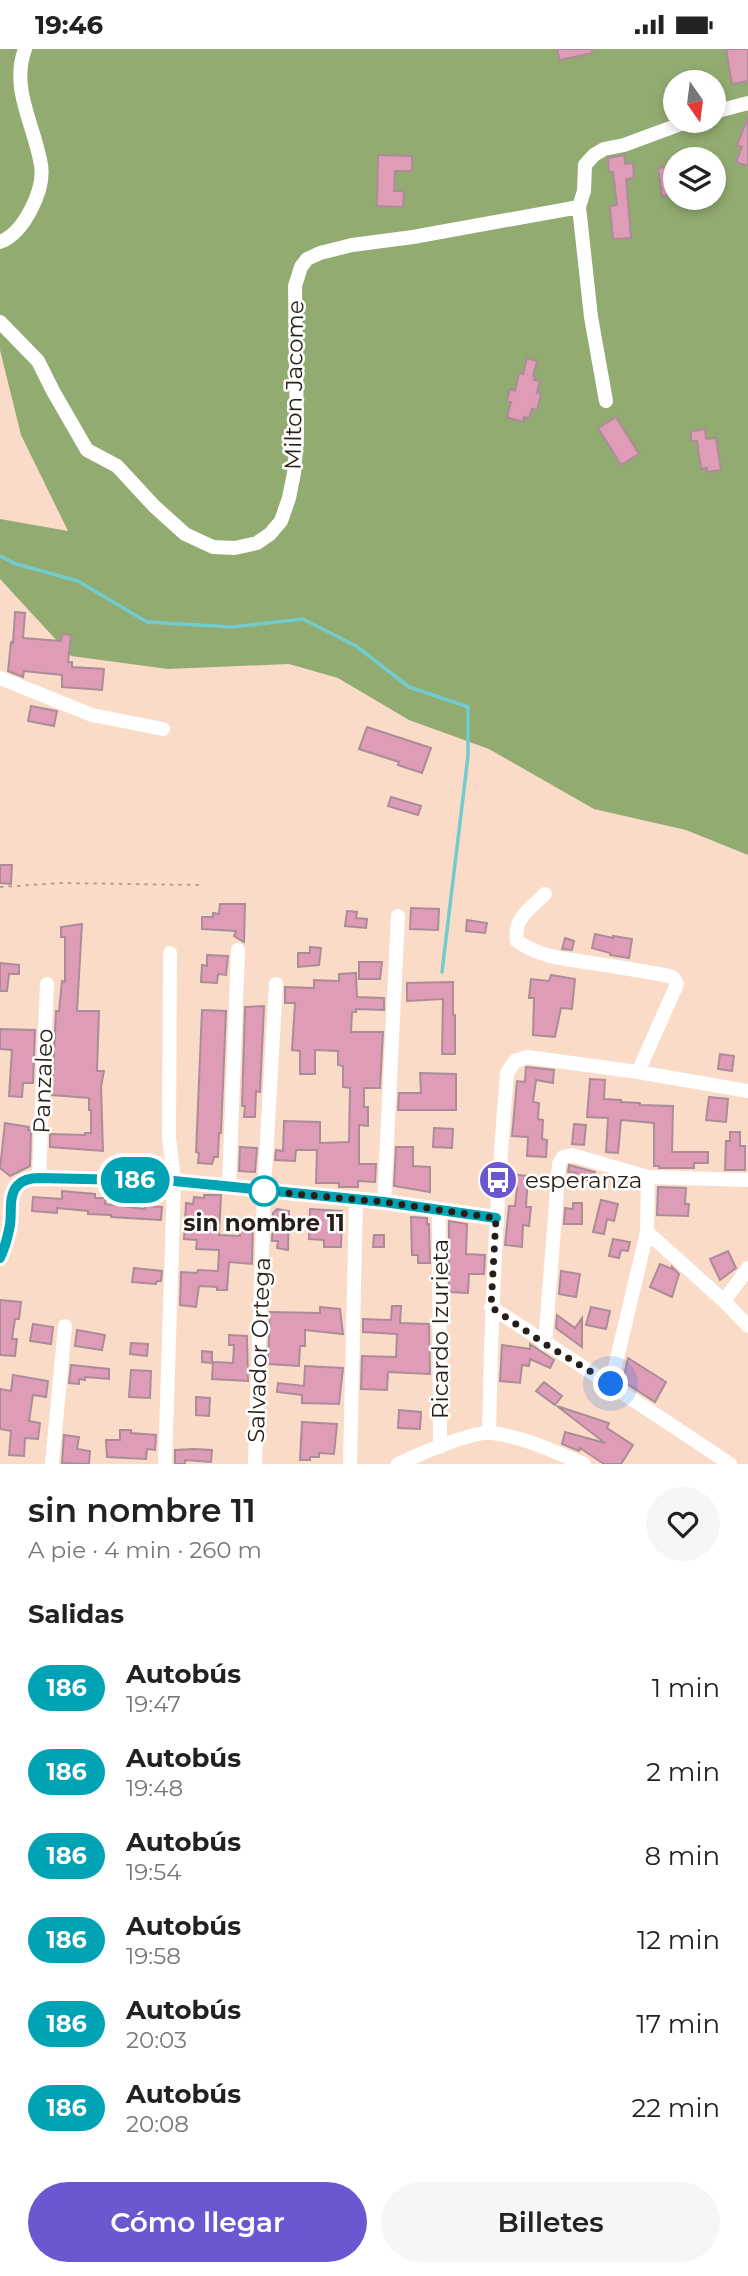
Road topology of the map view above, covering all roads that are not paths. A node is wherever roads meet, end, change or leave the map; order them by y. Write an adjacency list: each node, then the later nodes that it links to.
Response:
1 (24, 49): 6 (street)
2 (748, 103): 3 (street)
3 (726, 109)
4 (663, 131): 5 (street)
5 (579, 207): 7 (street, Milton Jacome); 8 (street)
6 (0, 242)
7 (0, 321)
8 (606, 401)
9 (0, 678): 10 (street)
10 (163, 729)
11 (545, 894): 17 (street)
12 (398, 916): 26 (street)
13 (238, 950): 23 (street)
14 (170, 953): 22 (street)
15 (47, 984): 20 (street, Panzaleo)
16 (276, 985): 24 (street, Salvador Ortega)
17 (638, 1072): 18 (street); 28 (street)
18 (748, 1091)
19 (648, 1177): 21 (street); 29 (street); 36 (street)
20 (39, 1178): 22 (street); 30 (street)
21 (748, 1180)
22 (174, 1181): 23 (street); 41 (street)
23 (229, 1186): 24 (street)
24 (264, 1191): 25 (street); 42 (street, Salvador Ortega)
25 (356, 1200): 26 (street); 43 (street)
26 (384, 1202): 27 (street)
27 (439, 1210): 28 (street); 39 (street, Ricardo Izurieta)
28 (496, 1218): 33 (street)
29 (647, 1232): 32 (street); 37 (street)
30 (0, 1258)
31 (748, 1268): 32 (street)
32 (724, 1301): 35 (street)
33 (491, 1307): 36 (street); 38 (street)
34 (65, 1326): 40 (street)
35 (748, 1326)
36 (545, 1344): 37 (street)
37 (611, 1384): 46 (street)
38 (489, 1432): 39 (street); 45 (street)
39 (440, 1447): 44 (street)
40 (52, 1464)
41 (165, 1464)
42 (255, 1464)
43 (350, 1464)
44 (398, 1464)
45 (584, 1464)
46 (730, 1464)

